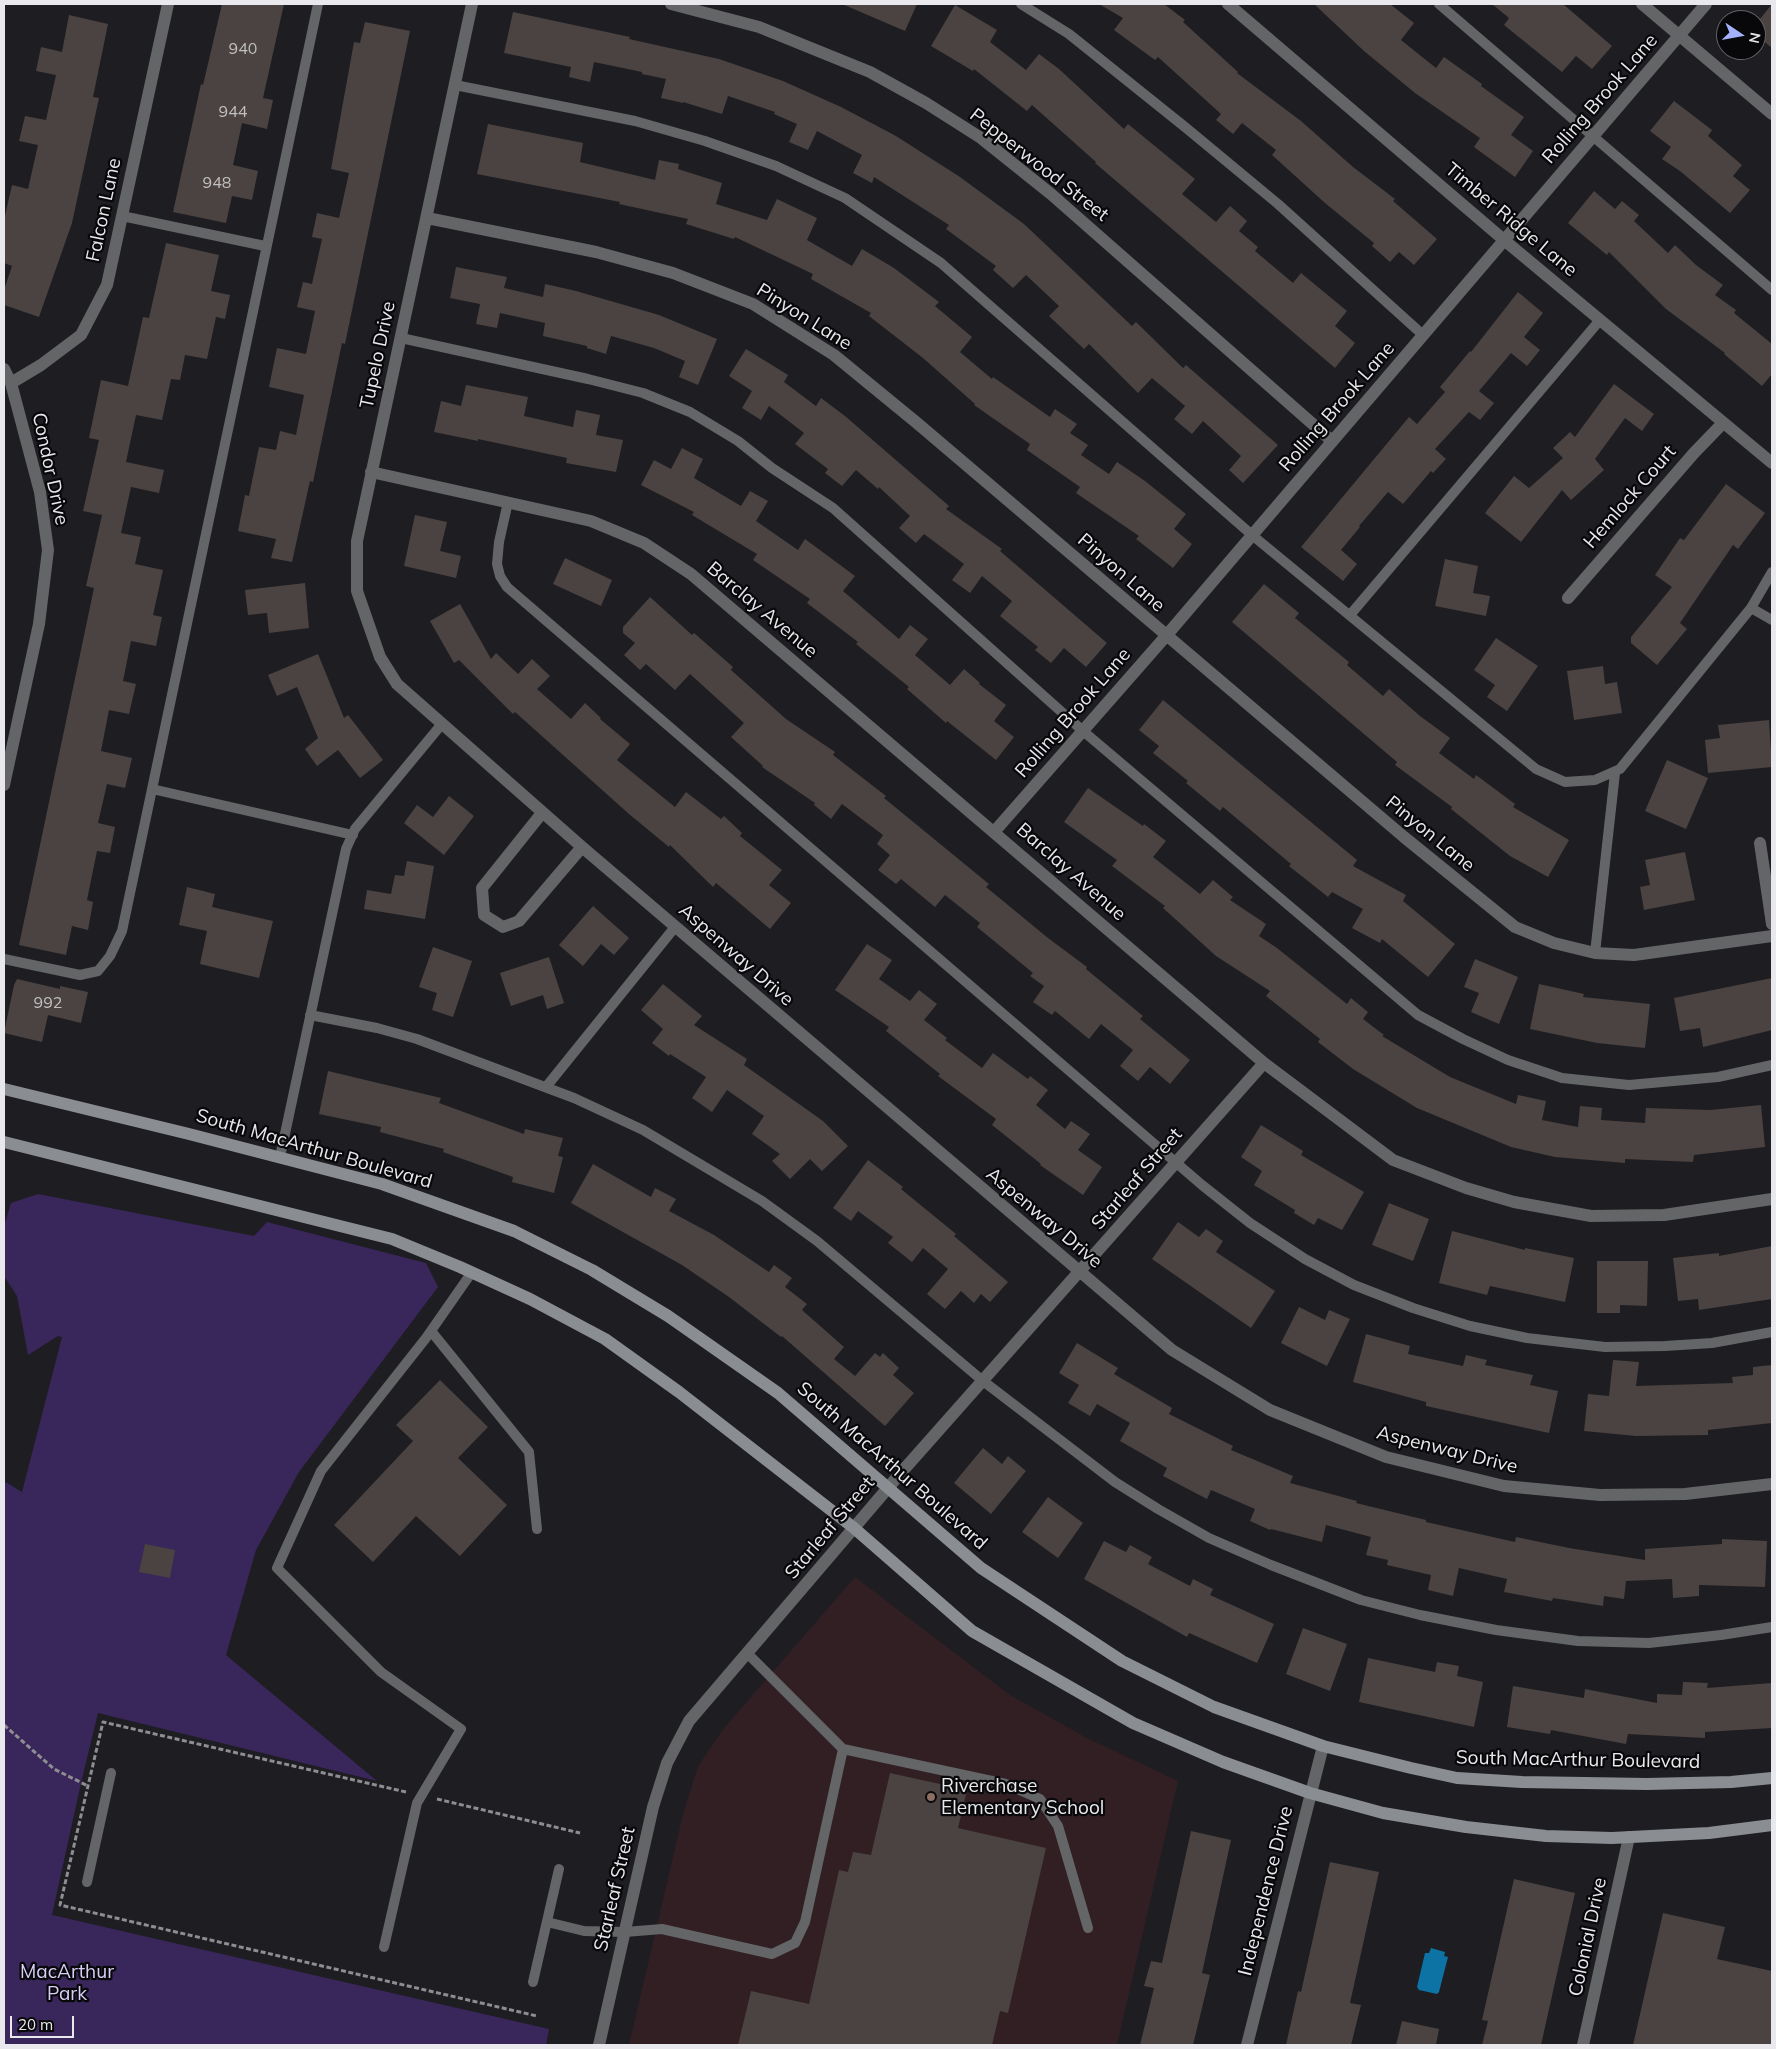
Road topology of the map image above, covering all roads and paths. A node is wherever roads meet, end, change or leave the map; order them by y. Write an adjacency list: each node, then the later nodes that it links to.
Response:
1 (168, 4): 14 (street, Falcon Lane)
2 (318, 4): 17 (lane)
3 (472, 4): 11 (street, Tupelo Drive)
4 (671, 4): 25 (street, Pepperwood Street)
5 (1021, 4): 20 (lane)
6 (1228, 4): 16 (street, Timber Ridge Lane)
7 (1439, 4): 13 (lane)
8 (1642, 4): 10 (street)
9 (1706, 4): 10 (street, Rolling Brook Lane)
10 (1679, 36): 12 (street); 13 (street, Rolling Brook Lane)
11 (455, 85): 15 (street, Tupelo Drive); 29 (lane)
12 (1772, 114)
13 (1594, 135): 16 (street, Rolling Brook Lane); 18 (lane)
14 (122, 216): 17 (lane); 23 (street, Falcon Lane)
15 (427, 218): 21 (street, Tupelo Drive); 35 (street, Pinyon Lane)
16 (1504, 240): 19 (street, Timber Ridge Lane); 20 (street, Rolling Brook Lane)
17 (266, 246): 41 (lane)
18 (1772, 290)
19 (1600, 320): 24 (street, Timber Ridge Lane); 33 (lane)
20 (1423, 335): 25 (street, Rolling Brook Lane)
21 (401, 338): 27 (street, Tupelo Drive); 38 (lane)
22 (4, 369): 23 (street, Condor Drive)
23 (11, 383): 40 (street, Condor Drive)
24 (1723, 423): 26 (street, Timber Ridge Lane); 31 (street, Hemlock Court)
25 (1332, 441): 29 (street, Rolling Brook Lane)
26 (1772, 463)
27 (372, 472): 28 (street, Barclay Avenue); 36 (street, Tupelo Drive)
28 (508, 502): 43 (street, Barclay Avenue); 59 (lane)
29 (1252, 535): 33 (lane); 35 (street, Rolling Brook Lane)
30 (1772, 572): 32 (lane)
31 (1568, 598)
32 (1751, 608): 34 (lane); 39 (lane)
33 (1350, 615): 39 (lane)
34 (1772, 620)
35 (1166, 636): 38 (street, Rolling Brook Lane); 50 (street, Pinyon Lane)
36 (415, 702): 37 (street, Aspenway Drive)
37 (441, 725): 42 (street, Aspenway Drive); 44 (lane)
38 (1083, 730): 43 (street, Rolling Brook Lane); 54 (lane)
39 (1614, 773): 50 (lane)
40 (4, 785)
41 (152, 789): 44 (lane); 51 (lane)
42 (542, 813): 46 (street, Aspenway Drive); 46 (street)
43 (994, 832): 53 (street, Barclay Avenue)
44 (353, 835): 52 (lane)
45 (1760, 843): 47 (street)
46 (582, 847): 48 (street, Aspenway Drive)
47 (1772, 924)
48 (675, 927): 55 (lane); 62 (street, Aspenway Drive)
49 (1772, 936): 50 (street, Pinyon Lane)
50 (1595, 953)
51 (4, 959)
52 (310, 1015): 55 (lane); 58 (lane)
53 (1264, 1063): 59 (street, Starleaf Street); 60 (street, Barclay Avenue)
54 (1772, 1065)
55 (546, 1087): 65 (lane)
56 (4, 1089): 58 (main road, South MacArthur Boulevard)
57 (4, 1142): 61 (main road)
58 (280, 1157): 67 (main road, South MacArthur Boulevard)
59 (1176, 1162): 62 (street, Starleaf Street); 64 (lane)
60 (1772, 1199)
61 (472, 1272): 63 (lane); 68 (main road)
62 (1079, 1272): 65 (street, Starleaf Street); 66 (street, Aspenway Drive)
63 (431, 1331): 69 (lane); 79 (lane)
64 (1772, 1332)
65 (983, 1381): 67 (street, Starleaf Street); 70 (lane)
66 (1772, 1484)
67 (889, 1488): 68 (street, Starleaf Street); 73 (main road, South MacArthur Boulevard)
68 (854, 1528): 71 (street, Starleaf Street); 78 (main road)
69 (537, 1529)
70 (1772, 1627)
71 (748, 1654): 74 (lane); 87 (street, Starleaf Street)
72 (4, 1725): 77 (path)
73 (1323, 1746): 76 (main road, South MacArthur Boulevard); 78 (street, Independence Drive)
74 (843, 1748): 86 (lane); 87 (lane)
75 (111, 1772): 84 (lane)
76 (1772, 1778)
77 (88, 1786): 79 (path); 90 (path)
78 (1310, 1793): 82 (main road); 92 (street, Independence Drive)
79 (421, 1796): 81 (path); 88 (lane)
80 (1772, 1825): 82 (main road)
81 (580, 1833)
82 (1629, 1838): 93 (street, Colonial Drive)
83 (559, 1869): 85 (lane)
84 (87, 1882)
85 (547, 1922): 87 (lane); 89 (lane)
86 (1088, 1928)
87 (625, 1932): 91 (street, Starleaf Street)
88 (384, 1948)
89 (533, 1982)
90 (538, 2016)
91 (599, 2045)
92 (1247, 2045)
93 (1583, 2045)

